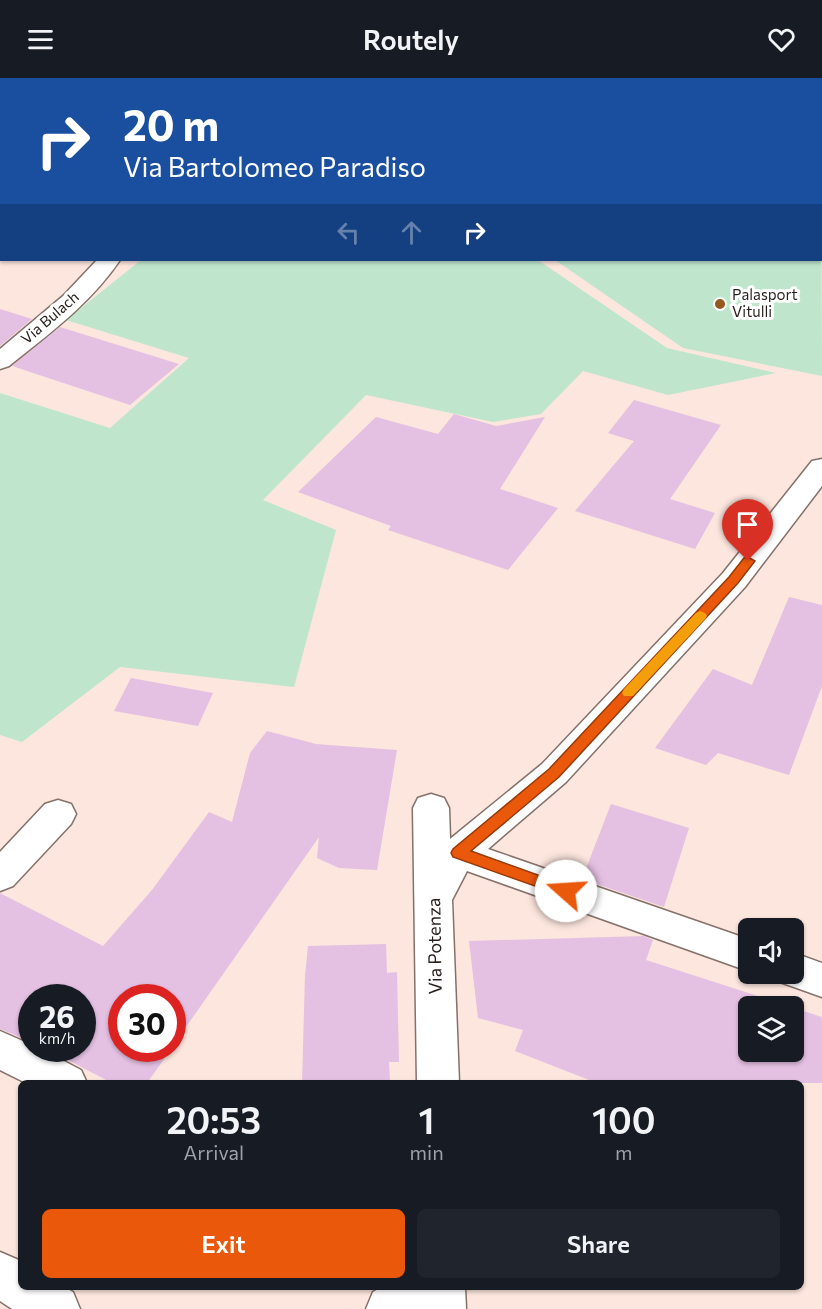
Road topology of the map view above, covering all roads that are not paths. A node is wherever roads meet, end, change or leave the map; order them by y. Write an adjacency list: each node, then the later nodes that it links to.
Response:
1 (104, 267): 2 (street, Via Bulach)
2 (0, 361)
3 (822, 467): 6 (street)
4 (432, 808): 8 (street, Via Potenza)
5 (58, 813): 7 (street)
6 (458, 853): 8 (street); 9 (street)
7 (0, 876)
8 (434, 898): 14 (street, Via Potenza)
9 (738, 951)
10 (804, 974): 11 (street)
11 (822, 980)
12 (0, 1049): 13 (street)
13 (60, 1080)
14 (438, 1080)
15 (0, 1275): 16 (street)
16 (18, 1286)
17 (25, 1290): 20 (street)
18 (420, 1290): 21 (street)
19 (442, 1290): 22 (street)
20 (56, 1309)
21 (390, 1309)
22 (442, 1309)

